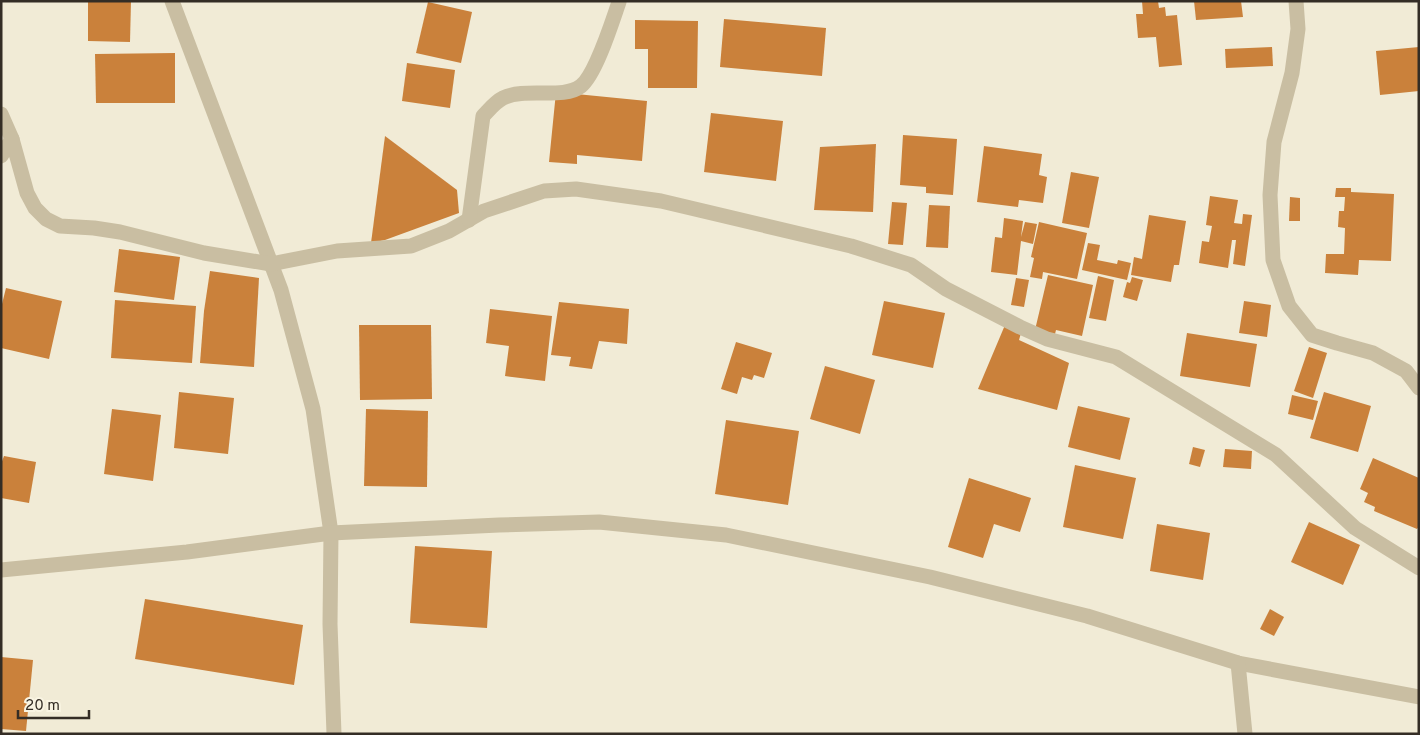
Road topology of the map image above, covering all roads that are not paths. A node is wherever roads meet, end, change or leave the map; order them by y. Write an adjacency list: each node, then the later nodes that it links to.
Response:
1 (172, 1): 8 (street)
2 (1296, 1): 9 (street)
3 (619, 2): 7 (street)
4 (1, 114): 5 (street)
5 (12, 139): 6 (street); 8 (street)
6 (1, 156)
7 (469, 220): 8 (street); 11 (street)
8 (271, 264): 10 (street)
9 (1419, 388)
10 (331, 533): 12 (street); 13 (street); 15 (street)
11 (1419, 568)
12 (1, 570)
13 (1238, 663): 14 (street); 16 (street)
14 (1419, 697)
15 (334, 734)
16 (1245, 734)

